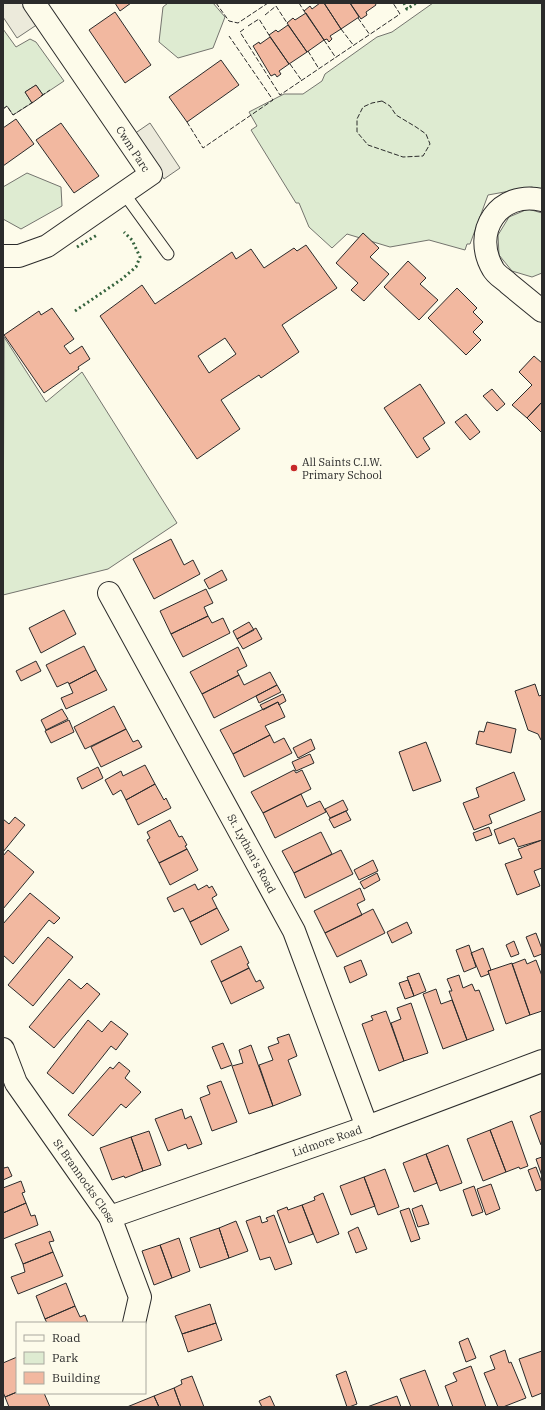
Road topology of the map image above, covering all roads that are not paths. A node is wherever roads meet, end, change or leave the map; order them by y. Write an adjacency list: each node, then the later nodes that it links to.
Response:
1 (34, 3): 2 (street, Cwm Parc)
2 (123, 192): 4 (lane); 5 (street, Cwm Parc)
3 (542, 200): 6 (street)
4 (168, 254)
5 (3, 256)
6 (542, 311)
7 (108, 593): 10 (street, St. Lythan's Road)
8 (3, 1049): 11 (street, St Brannocks Close)
9 (542, 1061): 10 (street, Lidmore Road)
10 (367, 1127): 11 (street, Lidmore Road)
11 (110, 1217): 12 (street, St Brannocks Close)
12 (134, 1322)

